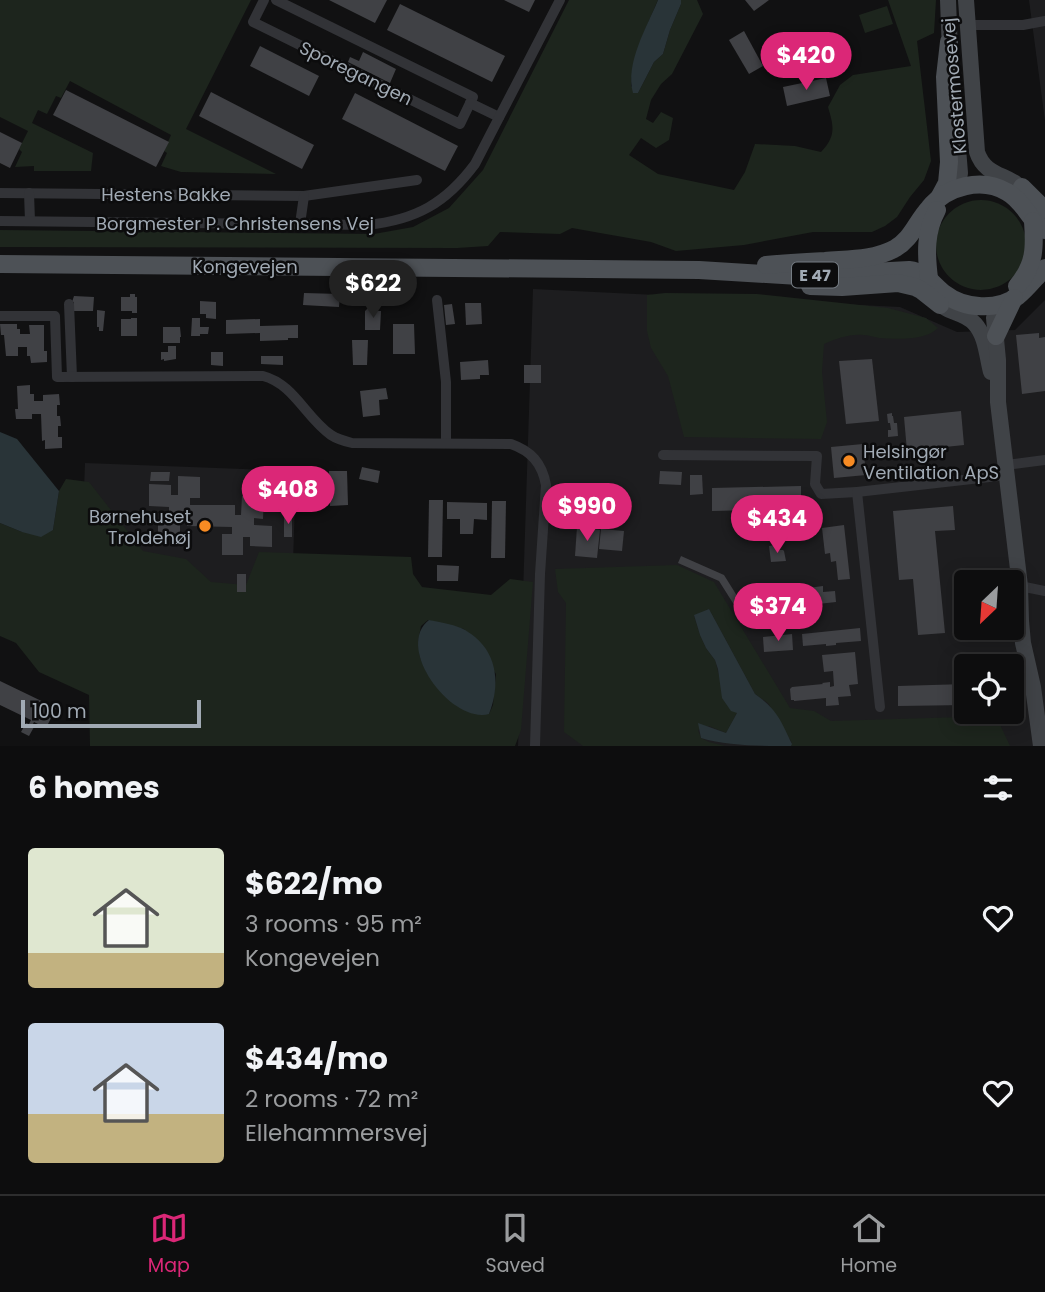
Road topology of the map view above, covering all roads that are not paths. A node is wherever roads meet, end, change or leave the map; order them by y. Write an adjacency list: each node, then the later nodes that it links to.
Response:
1 (264, 0): 9 (street, Sporegangen)
2 (276, 0): 9 (street, Sporegangen)
3 (560, 0): 10 (street, Borgmester P. Christensens Vej)
4 (948, 0): 8 (main road, Klostermosevej)
5 (966, 0): 7 (main road, Klostermosevej)
6 (1045, 21): 7 (street)
7 (967, 25): 12 (main road, Klostermosevej)
8 (949, 42): 13 (main road, Klostermosevej); 17 (main road)
9 (470, 103): 10 (street, Sporegangen)
10 (499, 117): 21 (street, Borgmester P. Christensens Vej)
11 (417, 180): 16 (street, Hestens Bakke)
12 (1022, 187): 18 (main road)
13 (957, 188): 17 (main road, E 47); 18 (main road, E 47); 25 (main road)
14 (0, 193): 15 (street, Hestens Bakke)
15 (29, 193): 16 (street, Hestens Bakke); 20 (street)
16 (304, 195): 21 (street)
17 (939, 198): 24 (main road, Kongevejen / E 47)
18 (1041, 220): 27 (main road)
19 (0, 221): 20 (street, Borgmester P. Christensens Vej)
20 (30, 221): 21 (street, Borgmester P. Christensens Vej)
21 (300, 224)
22 (0, 264): 24 (main road, Kongevejen / E 47)
23 (1045, 268): 27 (main road)
24 (699, 270): 25 (main road, Kongevejen / E 47); 29 (main road)
25 (929, 278): 27 (main road, E 47); 29 (main road)
26 (438, 300): 34 (street)
27 (1007, 301): 31 (main road)
28 (69, 304): 32 (street)
29 (940, 305): 33 (main road)
30 (0, 316): 32 (street)
31 (996, 336): 33 (main road)
32 (72, 377): 34 (street)
33 (998, 402): 37 (main road)
34 (446, 443): 44 (street)
35 (663, 455): 38 (street)
36 (1045, 460): 37 (street)
37 (1006, 470): 38 (street); 39 (main road)
38 (857, 492): 43 (street)
39 (1018, 570)
40 (1024, 587): 41 (street)
41 (1045, 591)
42 (1023, 640): 45 (main road)
43 (880, 707)
44 (535, 746)
45 (1041, 746)

